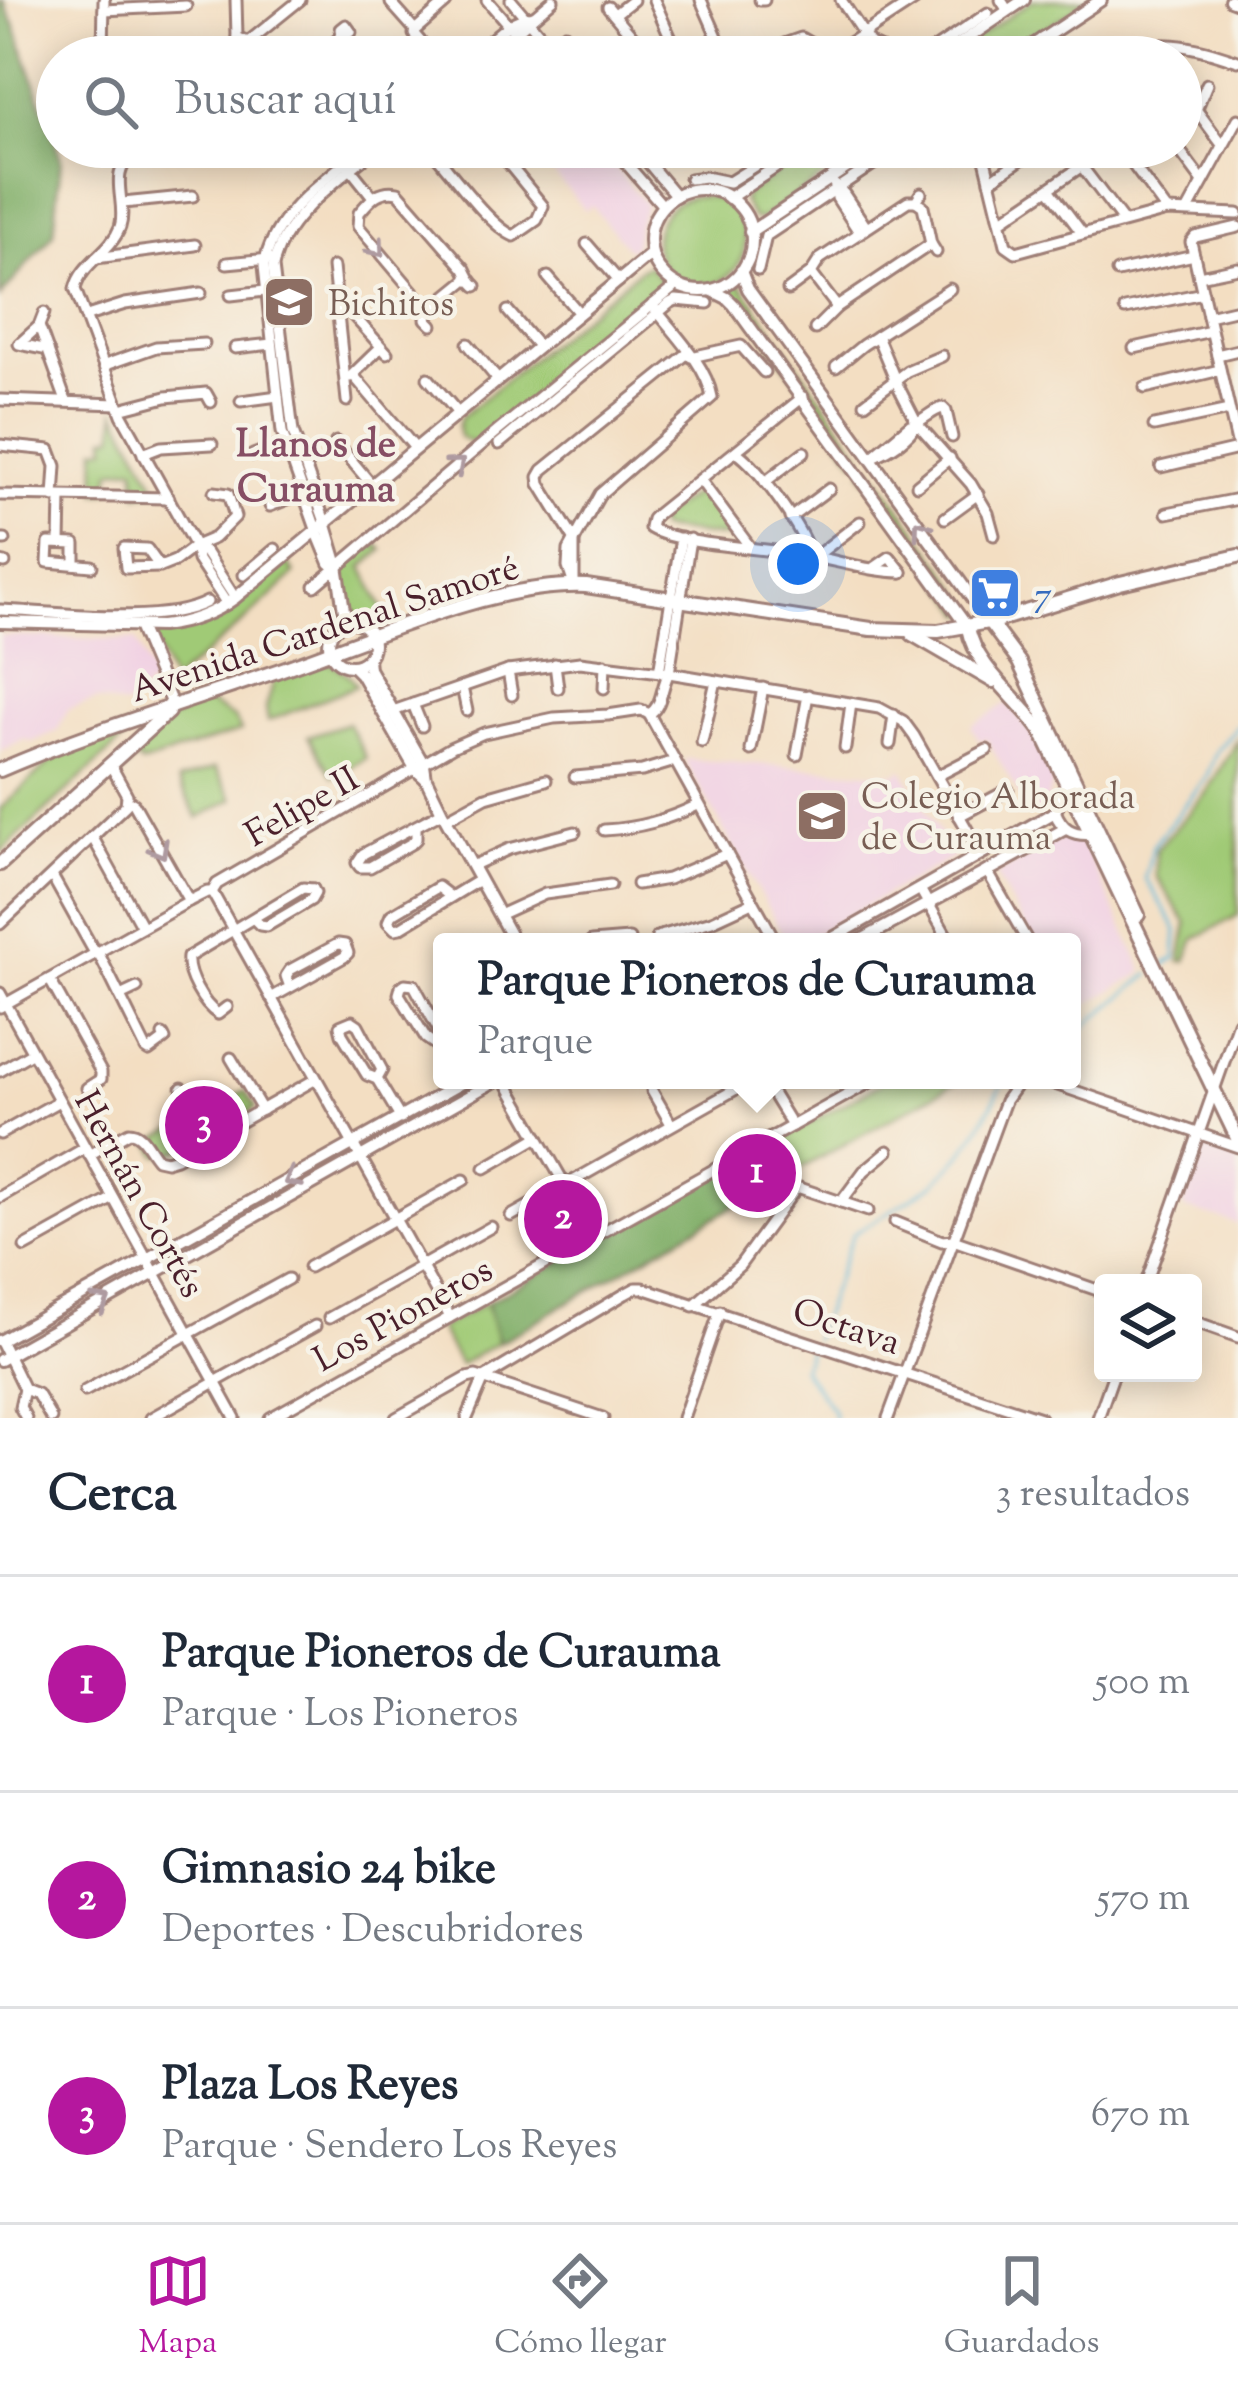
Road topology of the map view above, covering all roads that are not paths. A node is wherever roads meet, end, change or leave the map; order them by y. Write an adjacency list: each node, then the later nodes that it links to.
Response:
1 (236, 0): 23 (street)
2 (300, 0): 24 (street)
3 (390, 0): 14 (street)
4 (487, 0): 20 (street)
5 (511, 0): 19 (street)
6 (553, 0): 19 (street)
7 (633, 0): 30 (street)
8 (654, 0): 31 (street)
9 (701, 0): 32 (street)
10 (841, 0): 33 (street)
11 (1024, 0): 17 (street)
12 (1101, 0): 37 (street)
13 (907, 2): 34 (street)
14 (440, 4)
15 (104, 5): 16 (street); 22 (street)
16 (186, 6)
17 (1004, 6): 36 (street)
18 (988, 13): 35 (street)
19 (529, 18): 20 (street); 29 (street)
20 (512, 29): 26 (street); 27 (street); 28 (street)
21 (342, 34): 25 (street)
22 (103, 36)
23 (237, 36)
24 (255, 36)
25 (340, 36)
26 (502, 36)
27 (506, 36)
28 (518, 36)
29 (543, 36)
30 (633, 36)
31 (670, 36)
32 (717, 36)
33 (865, 36)
34 (870, 36)
35 (962, 36)
36 (963, 36)
37 (1046, 36)
38 (1202, 51): 39 (street)
39 (1238, 61)
40 (1207, 84): 41 (street)
41 (1202, 96)
42 (1202, 118): 44 (street)
43 (1238, 119): 44 (street)
44 (1223, 146): 65 (street)
45 (121, 168): 73 (street)
46 (347, 168): 90 (street)
47 (351, 168): 70 (street)
48 (447, 168): 49 (street)
49 (512, 168)
50 (630, 168): 74 (street)
51 (653, 168): 69 (street)
52 (761, 168): 62 (street)
53 (764, 168): 62 (street)
54 (857, 168): 66 (street)
55 (868, 168): 66 (street)
56 (988, 168): 64 (street)
57 (1010, 168): 64 (street)
58 (1079, 168): 67 (street)
59 (1083, 168): 79 (street)
60 (1135, 168): 76 (street)
61 (1193, 168): 65 (street)
62 (758, 171): 63 (street); 71 (street)
63 (690, 179)
64 (991, 181): 78 (street)
65 (1203, 182): 75 (street)
66 (836, 189): 80 (street); 82 (street)
67 (1049, 190): 78 (street); 84 (street)
68 (193, 196): 73 (street)
69 (676, 196): 71 (street); 74 (street)
70 (373, 197): 98 (street); 112 (street, one-way to 112)
71 (730, 198): 83 (street)
72 (1238, 201): 77 (street)
73 (123, 203): 89 (street)
74 (663, 206): 87 (street)
75 (1188, 210): 76 (street); 77 (street)
76 (1167, 211): 79 (street)
77 (1234, 215)
78 (1001, 220): 84 (street)
79 (1123, 221): 84 (street)
80 (776, 222): 83 (street); 94 (street)
81 (1238, 227): 88 (street)
82 (863, 230): 97 (street); 113 (street)
83 (751, 232): 95 (street)
84 (1082, 233)
85 (195, 244): 89 (street)
86 (587, 244): 101 (street)
87 (652, 254): 101 (street); 102 (street)
88 (1194, 254): 96 (street); 99 (street)
89 (96, 258): 120 (street)
90 (270, 259): 91 (street); 106 (street); 196 (street)
91 (227, 263)
92 (333, 267): 108 (street)
93 (1238, 268): 99 (street)
94 (758, 270)
95 (741, 271): 111 (street); 175 (street)
96 (1117, 272)
97 (811, 273): 105 (street); 113 (street)
98 (468, 275): 103 (street); 112 (street)
99 (1199, 276): 109 (street)
100 (548, 277): 119 (street)
101 (619, 281): 119 (street)
102 (677, 285): 111 (street); 114 (street)
103 (476, 286)
104 (950, 289): 126 (street)
105 (788, 290)
106 (265, 291): 110 (street); 128 (street)
107 (201, 293): 120 (street)
108 (334, 293): 142 (street); 142 (street)
109 (1203, 293): 117 (street); 121 (street)
110 (231, 295)
111 (710, 297): 114 (street); 149 (street)
112 (428, 306): 123 (street)
113 (837, 308): 124 (street)
114 (655, 309): 135 (street); 161 (street); 162 (street)
115 (1238, 309): 121 (street)
116 (508, 310): 130 (street)
117 (1125, 310)
118 (44, 313): 122 (street)
119 (579, 313): 130 (street)
120 (87, 316): 138 (street)
121 (1208, 316): 125 (street)
122 (39, 326): 133 (street); 133 (street)
123 (432, 326)
124 (815, 329)
125 (1211, 331): 132 (street); 136 (street)
126 (877, 336): 139 (street); 145 (street)
127 (204, 344): 138 (street)
128 (272, 344): 131 (street); 148 (street)
129 (468, 344): 144 (street)
130 (538, 346): 144 (street)
131 (236, 348)
132 (1134, 348)
133 (48, 350): 151 (street)
134 (1238, 350): 136 (street)
135 (689, 355): 141 (street); 201 (street); 201 (street)
136 (1217, 355): 140 (street)
137 (942, 356): 145 (street)
138 (105, 365): 156 (street)
139 (836, 368)
140 (1220, 370): 146 (street); 147 (street)
141 (764, 372)
142 (349, 378): 153 (street); 169 (street)
143 (428, 378): 158 (street)
144 (498, 380): 158 (street)
145 (896, 382): 155 (street); 159 (street)
146 (1145, 388)
147 (1232, 395): 157 (street)
148 (278, 396): 152 (street); 164 (street)
149 (803, 397): 171 (street); 178 (street)
150 (0, 400): 151 (street)
151 (66, 401): 156 (street)
152 (242, 401)
153 (347, 401)
154 (211, 402): 156 (street)
155 (865, 404)
156 (119, 406): 173 (street)
157 (1229, 410): 160 (street); 170 (street)
158 (458, 412): 169 (street)
159 (917, 423): 163 (street); 175 (street); 176 (street)
160 (1154, 426)
161 (516, 430): 162 (street); 167 (street)
162 (498, 431): 211 (street, one-way to 162)
163 (952, 437)
164 (285, 442): 174 (street); 185 (street)
165 (336, 442): 181 (street)
166 (212, 444): 173 (street)
167 (499, 444)
168 (0, 446): 188 (street)
169 (415, 448): 181 (street)
170 (1238, 448): 177 (street)
171 (736, 452): 179 (street); 180 (street)
172 (805, 452): 180 (street)
173 (143, 454): 189 (street)
174 (253, 454)
175 (871, 458): 178 (street); 225 (street, one-way to 175)
176 (950, 458): 182 (street); 186 (street)
177 (1161, 466)
178 (856, 470): 226 (street)
179 (701, 481): 197 (street); 204 (street)
180 (764, 482): 193 (street)
181 (371, 484): 196 (street)
182 (917, 484)
183 (829, 489): 193 (street)
184 (214, 492): 203 (street)
185 (303, 493): 191 (street); 196 (street)
186 (978, 494): 194 (street); 199 (street)
187 (0, 495): 188 (street)
188 (57, 497): 189 (street); 202 (street)
189 (169, 498): 203 (street)
190 (1238, 499): 192 (street)
191 (269, 506)
192 (1167, 513)
193 (790, 518): 206 (street)
194 (945, 518)
195 (860, 522): 206 (street)
196 (320, 525): 205 (street); 211 (street)
197 (654, 532): 198 (street); 200 (street)
198 (638, 535)
199 (994, 535)
200 (685, 538): 204 (street); 216 (street)
201 (574, 539): 214 (street)
202 (60, 543): 208 (street); 208 (street)
203 (195, 546): 210 (street); 217 (street)
204 (750, 547): 206 (street)
205 (273, 556): 213 (street); 217 (street)
206 (813, 556): 212 (street)
207 (1238, 556): 225 (main road, Avenida Cardenal Samoré)
208 (75, 563): 209 (street)
209 (92, 566)
210 (160, 567): 210 (street)
211 (336, 568): 215 (street); 224 (street)
212 (874, 568)
213 (244, 575)
214 (574, 585): 216 (main road, Avenida Cardenal Samoré); 228 (main road, Avenida Cardenal Samoré)
215 (315, 586)
216 (676, 598): 227 (main road, Avenida Cardenal Samoré); 236 (street)
217 (231, 601): 221 (street)
218 (207, 602): 221 (street)
219 (0, 610): 220 (street)
220 (35, 617): 222 (street); 223 (street)
221 (180, 617): 223 (street)
222 (0, 622)
223 (134, 622): 248 (street)
224 (346, 623): 228 (street); 229 (street)
225 (990, 623): 226 (main road, Avenida Cardenal Samoré); 231 (main road)
226 (968, 628): 227 (main road, Avenida Cardenal Samoré); 238 (main road)
227 (908, 632): 245 (main road)
228 (372, 637): 229 (main road, Avenida Cardenal Samoré); 230 (street)
229 (331, 652): 234 (street); 248 (main road, Avenida Cardenal Samoré)
230 (368, 658): 234 (street); 249 (street)
231 (1019, 662): 238 (main road); 310 (main road)
232 (556, 664): 233 (street); 235 (street); 240 (street)
233 (605, 664): 236 (street); 241 (street)
234 (353, 666): 265 (street)
235 (508, 671): 239 (street); 243 (street)
236 (664, 676): 237 (street); 251 (street)
237 (716, 681): 242 (street); 255 (street)
238 (1000, 681): 245 (main road)
239 (462, 687): 247 (street); 250 (street)
240 (558, 688)
241 (604, 688)
242 (763, 688): 244 (street); 259 (street)
243 (512, 695)
244 (808, 695): 246 (street); 261 (street)
245 (1014, 696): 269 (main road)
246 (851, 703): 252 (street); 258 (street)
247 (413, 704): 249 (street); 254 (street)
248 (173, 707): 253 (main road, Avenida Cardenal Samoré); 256 (main road)
249 (393, 711): 265 (street)
250 (467, 711)
251 (649, 714): 262 (street); 265 (street, Felipe II)
252 (894, 715): 257 (street); 266 (street)
253 (129, 721): 256 (main road); 264 (main road, Avenida Cardenal Samoré)
254 (422, 726)
255 (702, 742)
256 (131, 745): 263 (main road)
257 (890, 745)
258 (845, 748)
259 (751, 750)
260 (987, 750): 266 (street)
261 (797, 755)
262 (675, 761): 267 (street); 272 (street)
263 (110, 764): 271 (street); 284 (main road)
264 (0, 770)
265 (422, 772): 274 (street); 292 (street, Felipe II)
266 (937, 776): 275 (street)
267 (575, 777)
268 (546, 781): 274 (street)
269 (1066, 784): 273 (street); 280 (main road)
270 (1008, 790): 275 (street)
271 (129, 802): 281 (street); 294 (street, one-way to 294)
272 (698, 805): 278 (street); 282 (street)
273 (1055, 812): 277 (street); 283 (street)
274 (444, 815): 276 (street); 285 (street)
275 (959, 817): 283 (street)
276 (416, 827): 276 (street)
277 (1065, 829): 280 (street); 286 (street)
278 (604, 830)
279 (575, 832): 285 (street)
280 (1090, 834): 310 (main road)
281 (93, 838): 287 (street); 300 (street)
282 (727, 854): 289 (street); 295 (street)
283 (980, 854): 291 (street)
284 (0, 864)
285 (472, 866): 288 (street)
286 (987, 871): 296 (street); 308 (street)
287 (52, 876): 299 (street); 309 (street)
288 (479, 880): 293 (street); 297 (street)
289 (637, 884)
290 (610, 885): 297 (street)
291 (920, 889): 296 (street); 305 (street)
292 (212, 892): 294 (street, Felipe II); 301 (street)
293 (451, 897): 293 (street)
294 (189, 901): 300 (street, Felipe II)
295 (753, 902): 303 (street); 304 (street)
296 (928, 903): 306 (street); 307 (street)
297 (500, 915): 302 (street)
298 (254, 919): 298 (street); 301 (street)
299 (0, 924)
300 (142, 927): 309 (street, Felipe II)
301 (233, 929): 315 (street); 317 (street)
302 (509, 933)
303 (671, 933)
304 (771, 933)
305 (842, 933)
306 (874, 933)
307 (945, 933)
308 (1023, 933)
309 (97, 952): 311 (street, Felipe II); 314 (street)
310 (1156, 966): 329 (main road)
311 (50, 980): 316 (street, Felipe II); 327 (street)
312 (290, 987): 312 (street); 315 (street)
313 (137, 988): 314 (street)
314 (120, 996): 320 (street)
315 (271, 998): 325 (street)
316 (2, 1001): 322 (street, Hernán Cortés)
317 (227, 1007)
318 (433, 1017): 321 (street)
319 (1238, 1022): 329 (street)
320 (164, 1035)
321 (433, 1045)
322 (32, 1053): 324 (street); 339 (street, Hernán Cortés)
323 (231, 1058): 340 (street)
324 (0, 1070)
325 (316, 1079): 340 (street); 349 (street)
326 (377, 1079): 326 (street); 341 (street)
327 (87, 1088)
328 (182, 1088): 347 (street)
329 (1214, 1088): 344 (street); 348 (main road)
330 (449, 1089): 341 (street)
331 (485, 1089): 352 (street)
332 (507, 1089): 346 (street)
333 (735, 1089): 342 (street)
334 (769, 1089): 343 (street)
335 (858, 1089): 343 (street, Los Pioneros)
336 (1014, 1089): 365 (street)
337 (1069, 1089): 344 (street)
338 (652, 1091): 342 (street)
339 (59, 1101): 345 (street); 351 (street, Hernán Cortés)
340 (262, 1110): 347 (street)
341 (400, 1119): 349 (street)
342 (671, 1124): 355 (street)
343 (792, 1126): 364 (street, Los Pioneros)
344 (1198, 1133): 348 (street); 371 (street)
345 (0, 1134)
346 (538, 1137): 353 (street); 355 (street)
347 (211, 1139): 351 (street)
348 (1238, 1143)
349 (353, 1144): 352 (street); 367 (street, one-way to 367)
350 (887, 1151): 358 (street)
351 (87, 1152): 356 (street); 357 (street, Hernán Cortés)
352 (361, 1157): 361 (street); 370 (street)
353 (484, 1168)
354 (464, 1180): 361 (street)
355 (566, 1184): 360 (street); 364 (street)
356 (0, 1197)
357 (112, 1198): 366 (street); 367 (street, Hernán Cortés)
358 (841, 1202): 359 (street); 374 (street)
359 (868, 1211)
360 (511, 1216)
361 (395, 1218): 368 (street); 369 (street)
362 (895, 1222): 365 (street)
363 (491, 1227): 368 (street)
364 (595, 1238): 376 (street, Los Pioneros)
365 (953, 1240): 373 (street); 384 (street)
366 (26, 1247)
367 (148, 1259): 370 (street, Hernán Cortés); 382 (street)
368 (422, 1265): 376 (street); 377 (street)
369 (309, 1267)
370 (155, 1271): 380 (street, Hernán Cortés); 383 (street, one-way to 370)
371 (1149, 1274)
372 (288, 1279): 380 (street)
373 (1094, 1289)
374 (693, 1306): 375 (street, Octava); 385 (street, Octava)
375 (720, 1311): 384 (street, Octava); 398 (street)
376 (450, 1317): 394 (street, Los Pioneros)
377 (329, 1318)
378 (1202, 1324): 381 (street)
379 (315, 1326): 387 (street)
380 (189, 1335): 387 (street, Hernán Cortés); 389 (street)
381 (1238, 1336)
382 (0, 1341): 383 (street)
383 (3, 1358): 388 (street)
384 (904, 1372): 399 (street); 400 (street, Octava)
385 (484, 1378): 395 (street); 396 (street); 397 (street)
386 (1111, 1382): 401 (street)
387 (216, 1383): 392 (street); 393 (street, Hernán Cortés)
388 (24, 1389): 390 (street); 391 (street)
389 (85, 1391)
390 (26, 1418)
391 (51, 1418)
392 (151, 1418)
393 (235, 1418)
394 (270, 1418)
395 (396, 1418)
396 (466, 1418)
397 (603, 1418)
398 (683, 1418)
399 (889, 1418)
400 (1040, 1418)
401 (1098, 1418)

